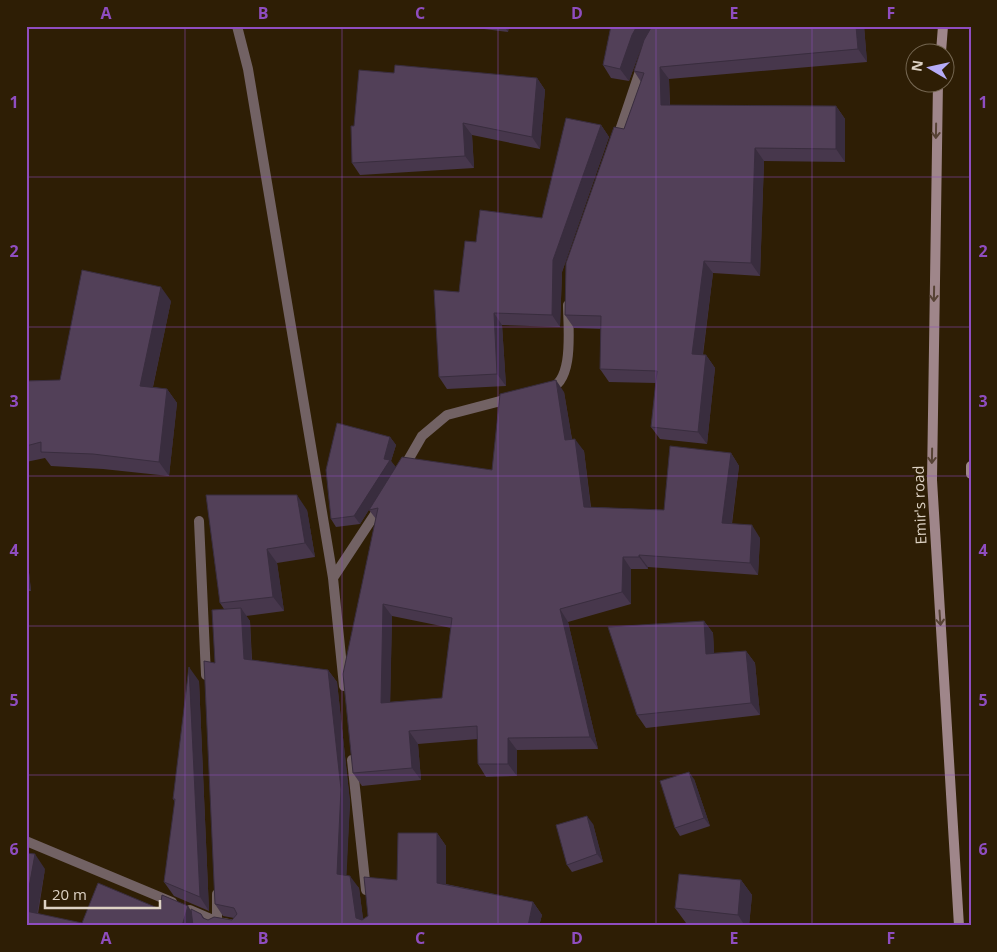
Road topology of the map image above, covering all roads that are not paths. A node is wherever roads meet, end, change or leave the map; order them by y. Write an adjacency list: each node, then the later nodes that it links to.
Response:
1 (236, 26): 13 (street)
2 (943, 26): 3 (main road)
3 (942, 42)
4 (644, 59): 6 (street)
5 (938, 92): 22 (main road, Emir's road, one-way to 22)
6 (612, 150)
7 (568, 293): 10 (street)
8 (971, 466): 9 (main road)
9 (971, 474)
10 (397, 478)
11 (387, 495): 13 (street)
12 (199, 521): 14 (street)
13 (333, 578): 15 (street)
14 (207, 687)
15 (345, 694)
16 (351, 752): 19 (street)
17 (26, 840): 20 (street)
18 (216, 883): 20 (street)
19 (367, 897)
20 (218, 924): 21 (street)
21 (239, 926)
22 (959, 926)

